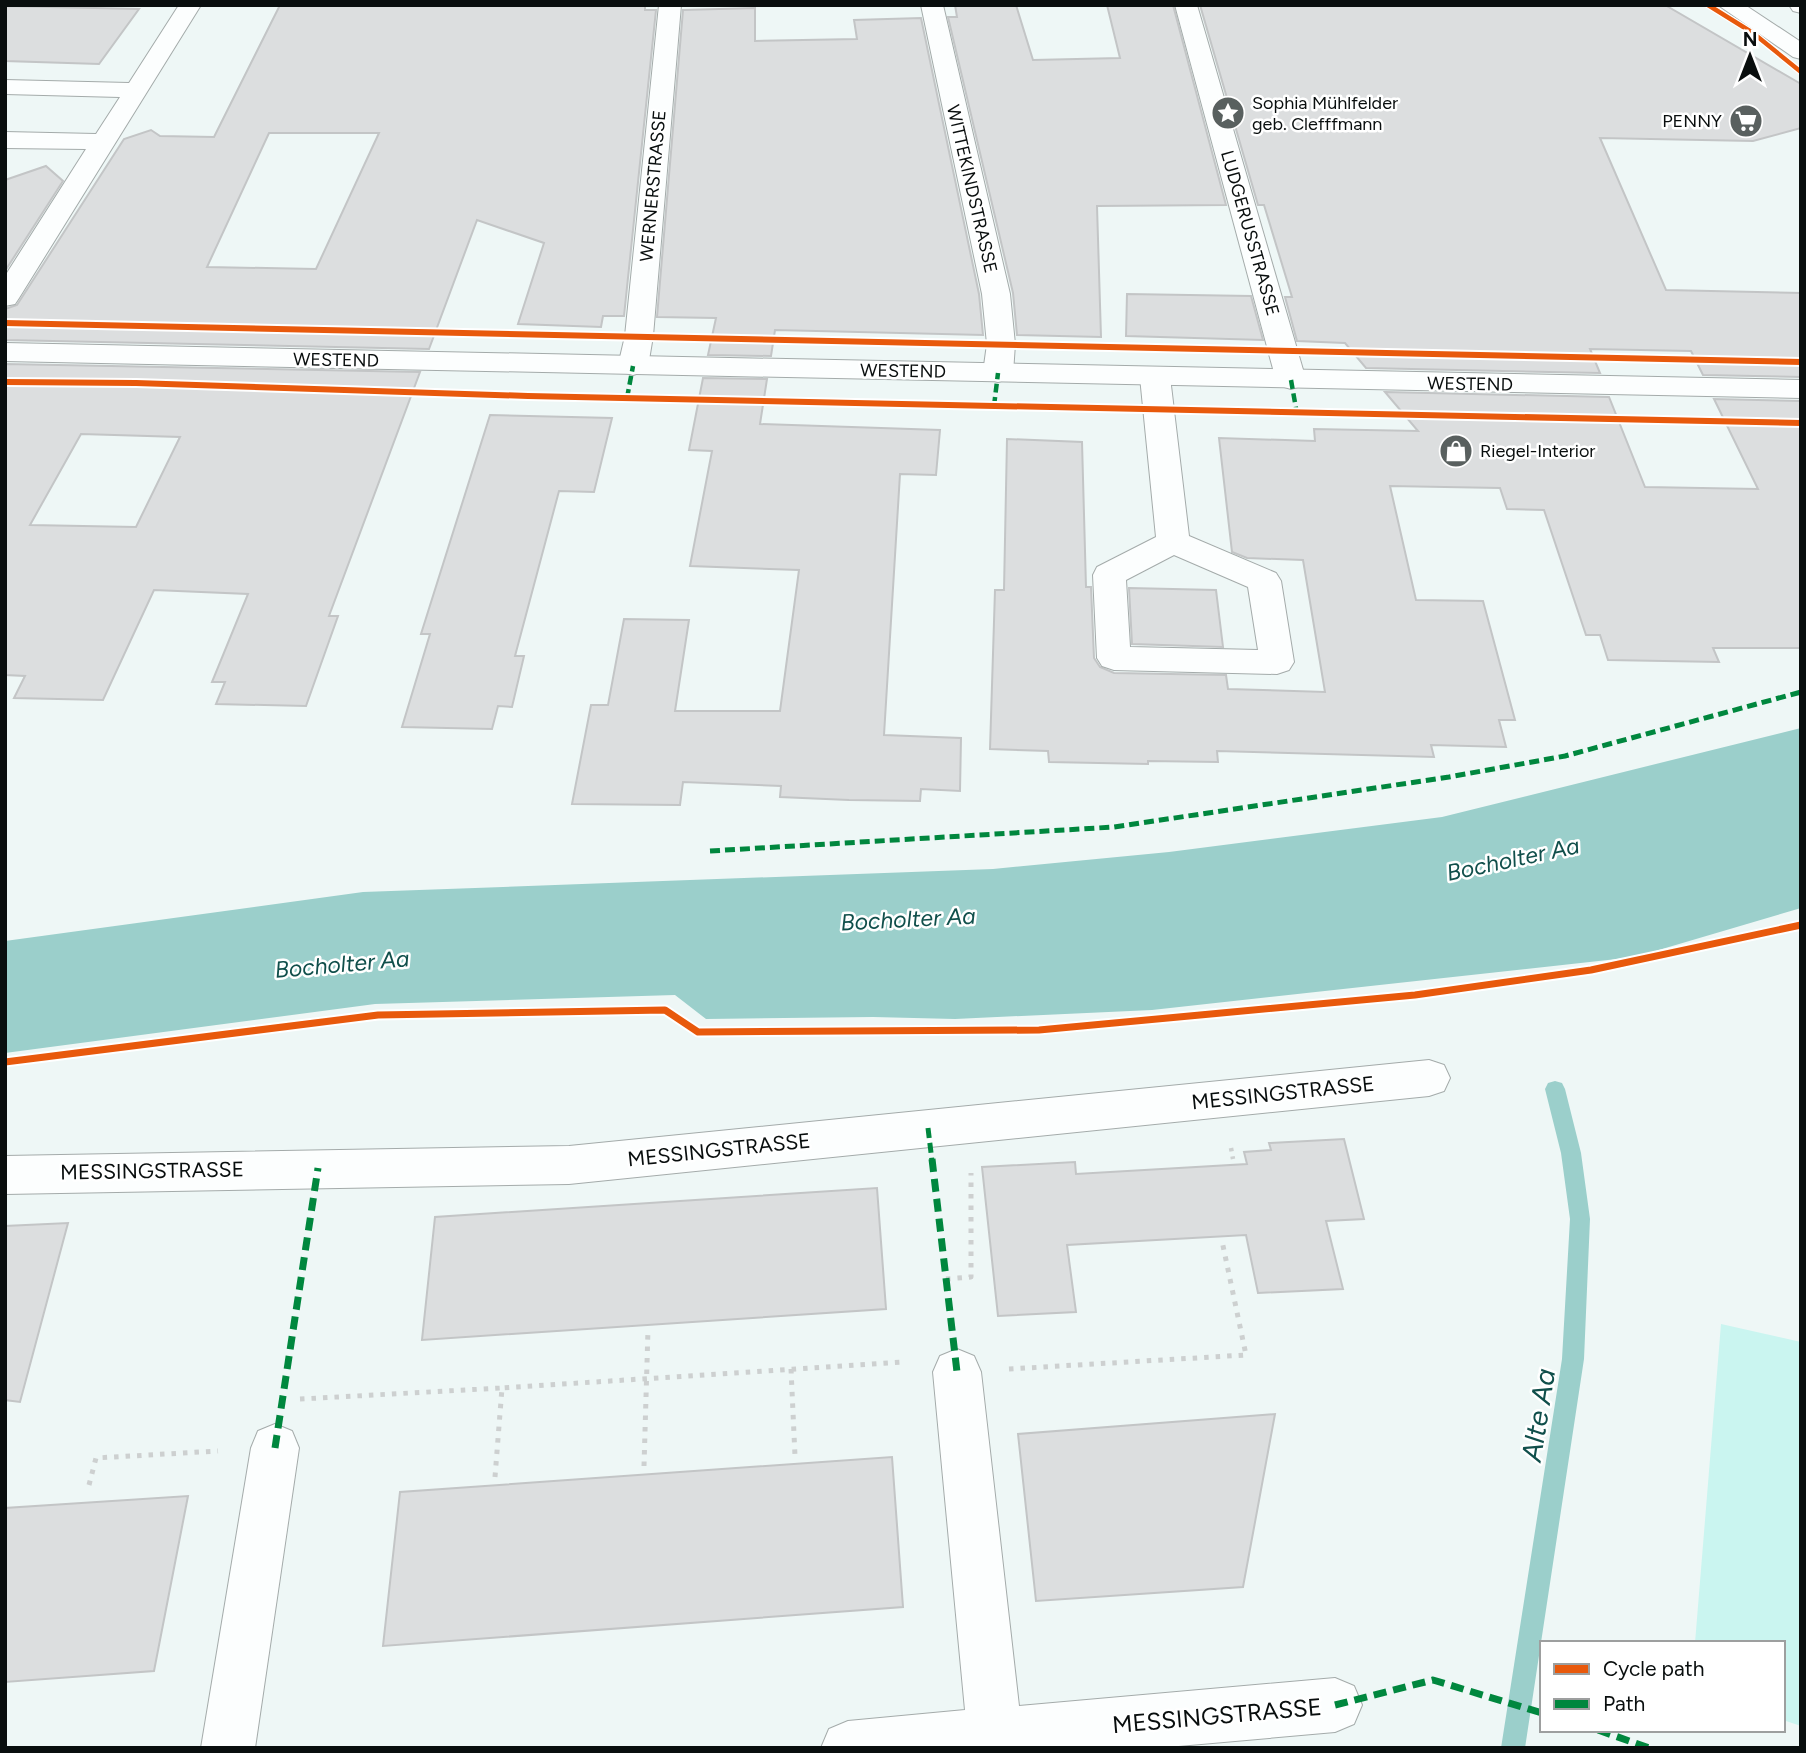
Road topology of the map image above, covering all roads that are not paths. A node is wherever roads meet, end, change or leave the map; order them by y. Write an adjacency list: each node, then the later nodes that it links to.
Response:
1 (190, 5): 8 (street)
2 (670, 5): 13 (street, WERNERSTRASSE)
3 (932, 5): 14 (street, WITTEKINDSTRASSE)
4 (1186, 5): 16 (street, LUDGERUSSTRASSE)
5 (1729, 5): 6 (street)
6 (1801, 52)
7 (5, 86): 8 (street)
8 (136, 90): 10 (street)
9 (5, 140): 10 (street)
10 (103, 142): 11 (street)
11 (5, 298)
12 (5, 352): 13 (street, WESTEND)
13 (633, 366): 14 (street, WESTEND)
14 (998, 373): 15 (street, WESTEND)
15 (1155, 377): 16 (street, WESTEND); 18 (street)
16 (1291, 380): 17 (street, WESTEND)
17 (1801, 388)
18 (1173, 542): 18 (street)
19 (1429, 1078): 20 (street, MESSINGSTRASSE)
20 (5, 1175)
21 (957, 1372): 24 (street)
22 (275, 1448): 25 (street)
23 (1335, 1706): 24 (street, MESSINGSTRASSE)
24 (995, 1736): 26 (street, MESSINGSTRASSE)
25 (228, 1748)
26 (848, 1748)

